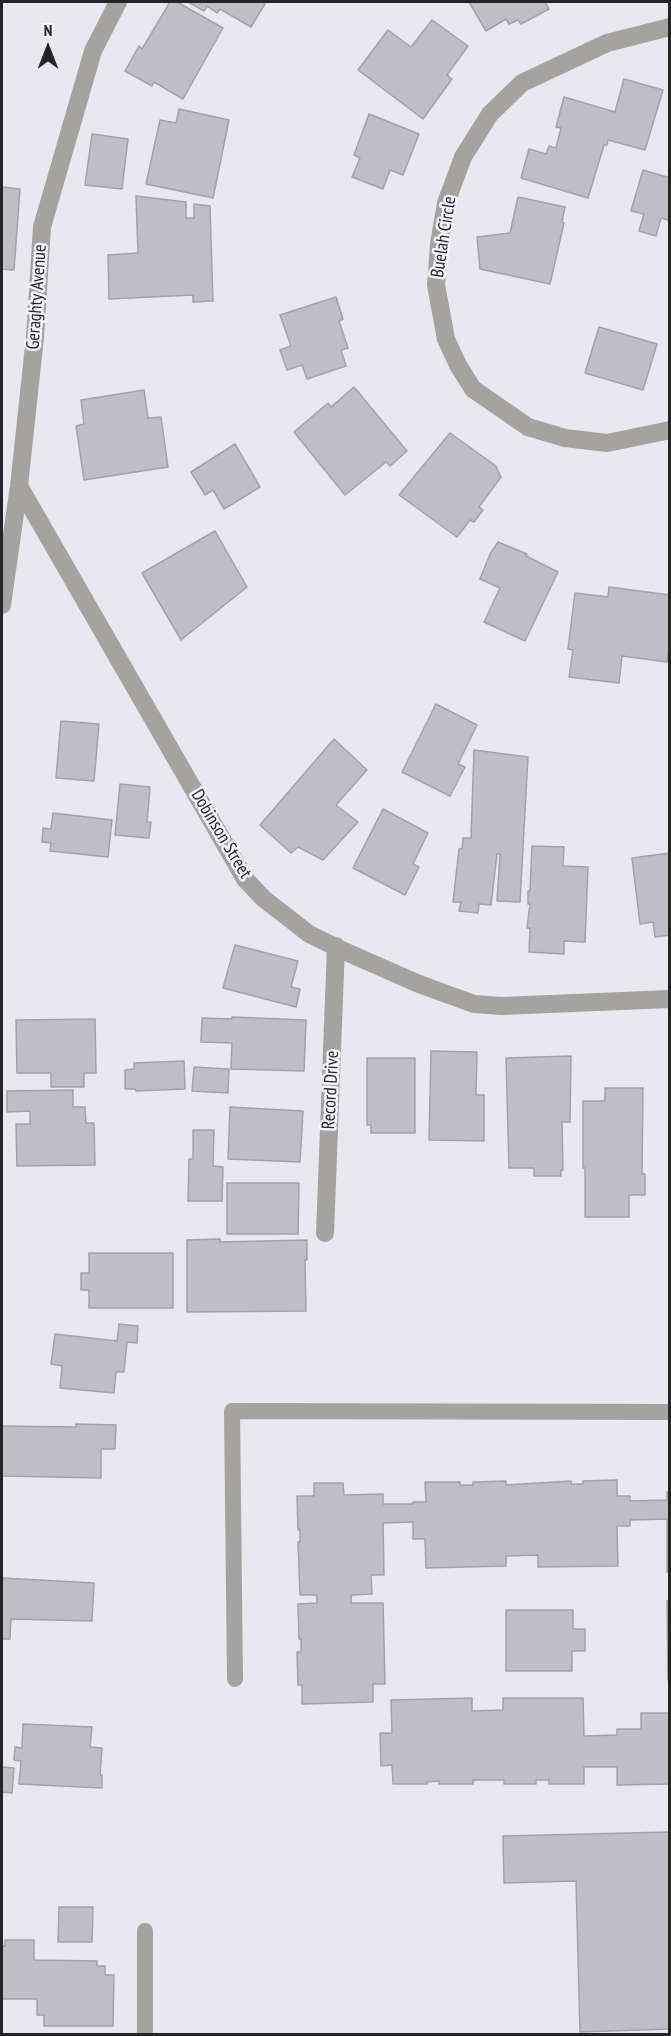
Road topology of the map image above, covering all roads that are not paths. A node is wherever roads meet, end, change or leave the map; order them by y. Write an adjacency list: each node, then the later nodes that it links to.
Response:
1 (118, 2): 4 (street, Geraghty Avenue)
2 (669, 27): 3 (street, Buelah Circle)
3 (669, 430)
4 (19, 486): 5 (street, Geraghty Avenue); 6 (street, Dobinson Street)
5 (2, 605)
6 (336, 946): 7 (street, Dobinson Street); 8 (street, Record Drive)
7 (669, 999)
8 (325, 1233)
9 (669, 1412): 10 (lane)
10 (235, 1679)
11 (145, 1931): 12 (lane)
12 (145, 2034)

